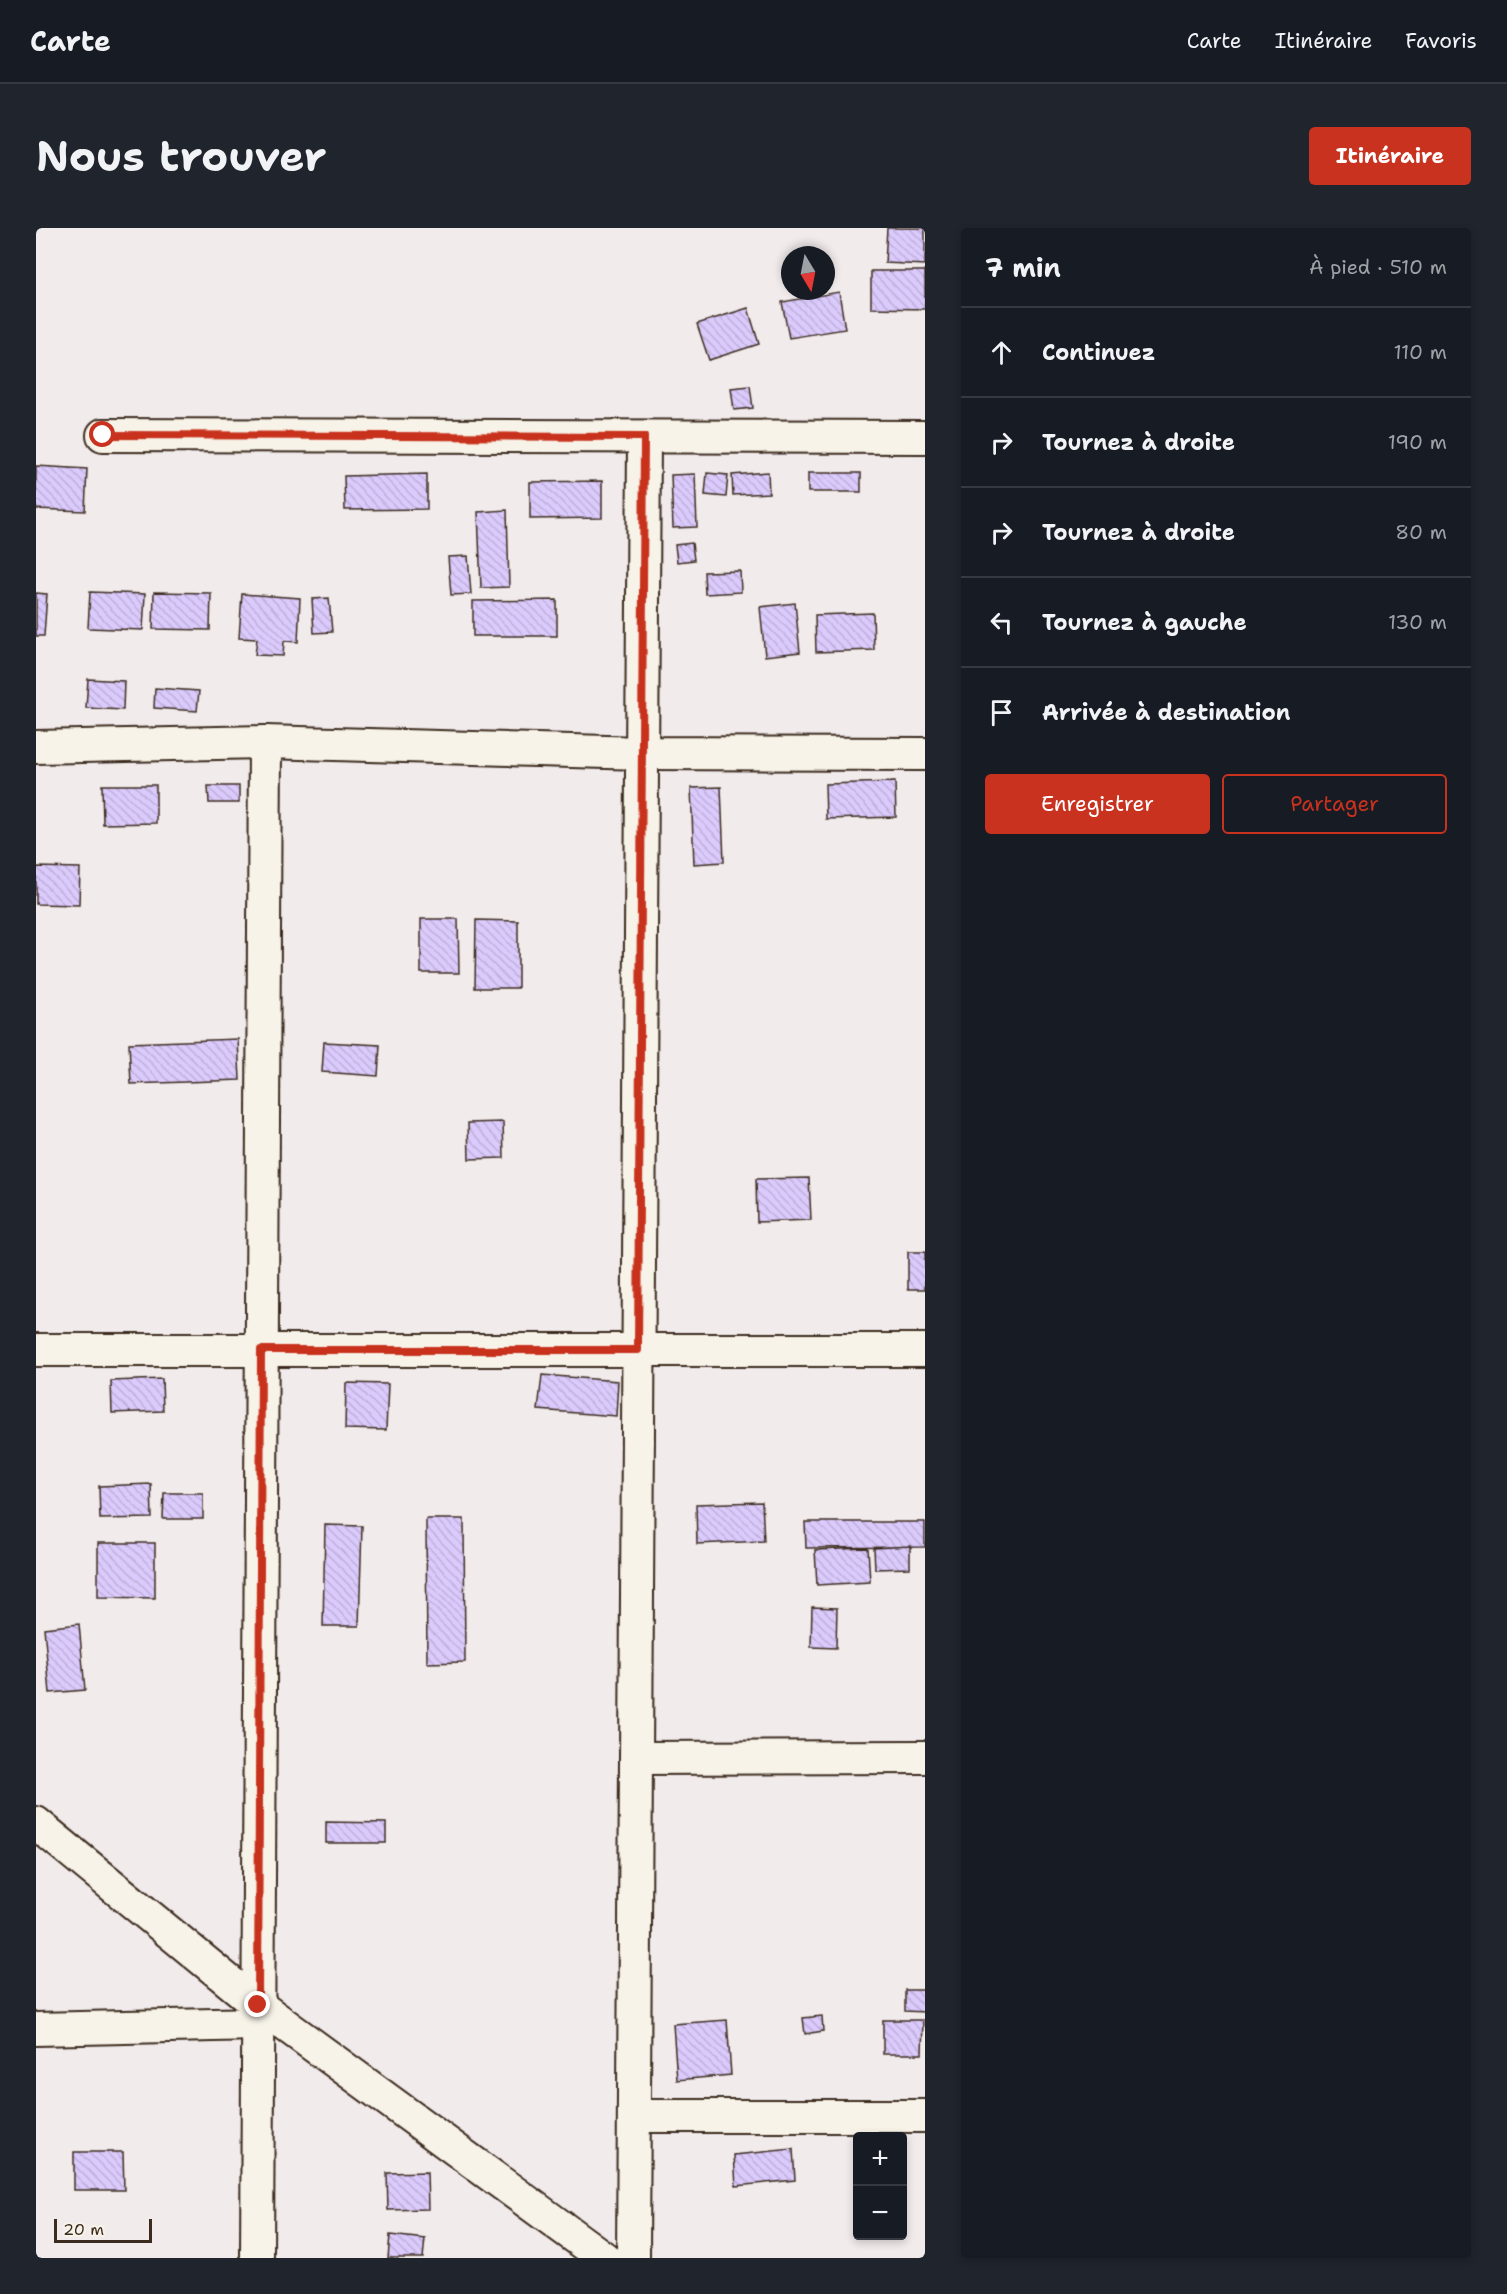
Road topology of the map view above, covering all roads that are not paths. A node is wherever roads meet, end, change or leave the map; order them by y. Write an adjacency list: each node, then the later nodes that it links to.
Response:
1 (103, 435): 3 (street)
2 (925, 436): 3 (street)
3 (644, 437): 6 (street)
4 (265, 742): 5 (street); 6 (street); 9 (street)
5 (36, 747)
6 (642, 753): 7 (street); 10 (street)
7 (925, 754)
8 (36, 1350): 9 (street)
9 (261, 1350): 10 (street); 15 (street)
10 (638, 1350): 11 (street); 13 (street)
11 (925, 1350)
12 (925, 1757): 13 (street)
13 (636, 1758): 17 (street)
14 (36, 1823): 15 (street)
15 (258, 2014): 16 (street); 19 (street); 20 (street)
16 (36, 2029)
17 (634, 2116): 18 (street); 21 (street)
18 (925, 2116)
19 (256, 2258)
20 (604, 2258)
21 (633, 2258)

